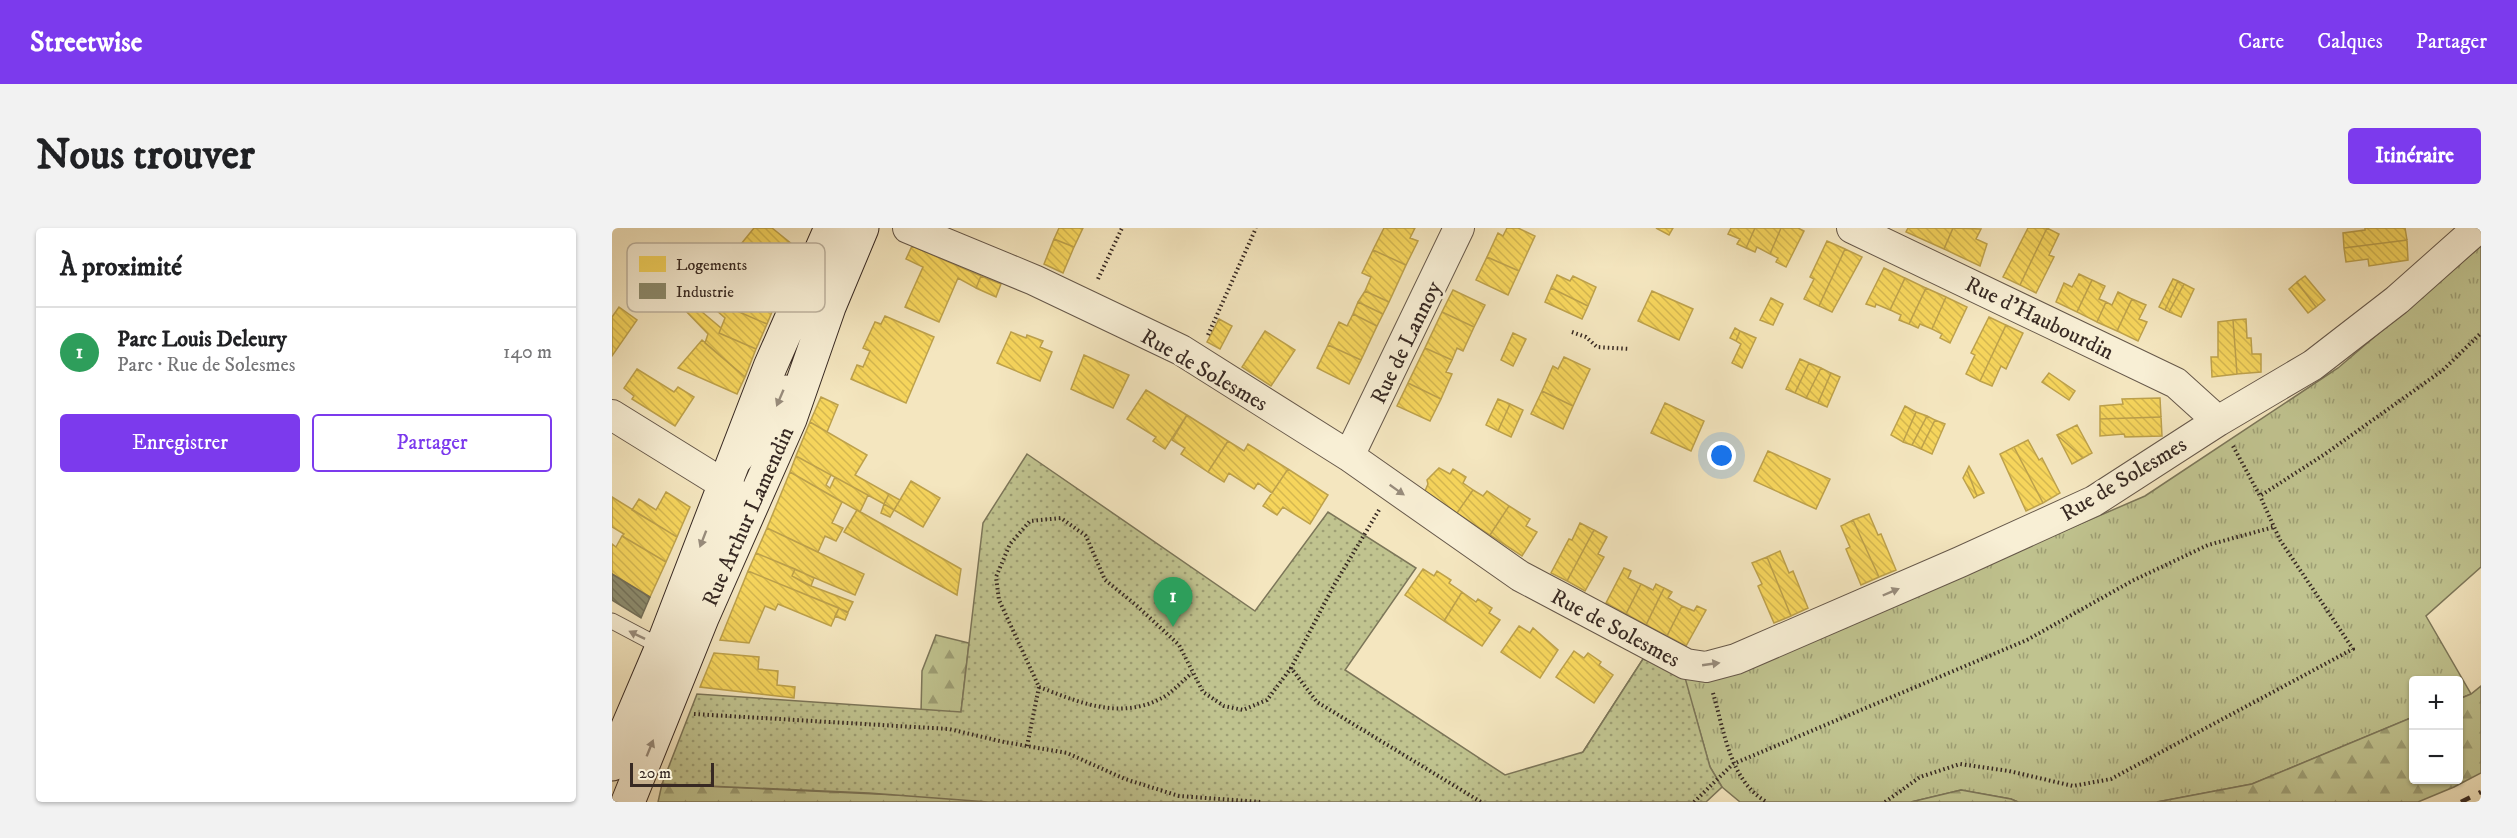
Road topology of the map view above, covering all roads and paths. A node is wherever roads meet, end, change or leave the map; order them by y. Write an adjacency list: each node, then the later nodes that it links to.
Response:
1 (831, 228): 10 (main road, Rue Arthur Lamendin)
2 (851, 228): 11 (lane, one-way to 11)
3 (862, 228): 25 (main road, Rue Arthur Lamendin)
4 (908, 228): 12 (street, Rue de Solesmes)
5 (1122, 228): 12 (path)
6 (1257, 228): 18 (path)
7 (1459, 228): 21 (street, Rue de Lannoy)
8 (1852, 228): 20 (street, Rue d'Haubourdin)
9 (2469, 231): 20 (street, Rue de Solesmes)
10 (825, 243)
11 (825, 291)
12 (1086, 304): 18 (street, Rue de Solesmes)
13 (795, 312): 22 (main road, Rue Arthur Lamendin)
14 (816, 312): 22 (lane, one-way to 22)
15 (1572, 332): 17 (path)
16 (2481, 333): 24 (path)
17 (1630, 349)
18 (1197, 360): 21 (street, Rue de Solesmes)
19 (612, 415): 22 (street)
20 (2218, 421): 24 (path); 29 (street, Rue de Solesmes, one-way to 20)
21 (1349, 456): 23 (street, Rue de Solesmes)
22 (725, 485): 25 (street); 28 (main road, Rue Arthur Lamendin, one-way to 28)
23 (1392, 487): 29 (street, Rue de Solesmes, one-way to 29); 30 (path)
24 (2260, 496): 26 (path)
25 (751, 508): 28 (main road, Rue Arthur Lamendin)
26 (2274, 527): 36 (path); 42 (path)
27 (612, 621): 28 (lane, one-way to 27)
28 (673, 655): 33 (main road, Rue Arthur Lamendin); 35 (main road, Rue Arthur Lamendin)
29 (1706, 667): 36 (path)
30 (1291, 668): 31 (path); 39 (path)
31 (1193, 673): 32 (path); 32 (path)
32 (1039, 687): 34 (path)
33 (664, 712): 34 (path); 37 (main road, Rue Arthur Lamendin, one-way to 33)
34 (1028, 746): 38 (path)
35 (612, 764)
36 (1733, 764): 40 (path); 41 (path)
37 (628, 802)
38 (1261, 802)
39 (1481, 802)
40 (1694, 802)
41 (1767, 802)
42 (1885, 802)

